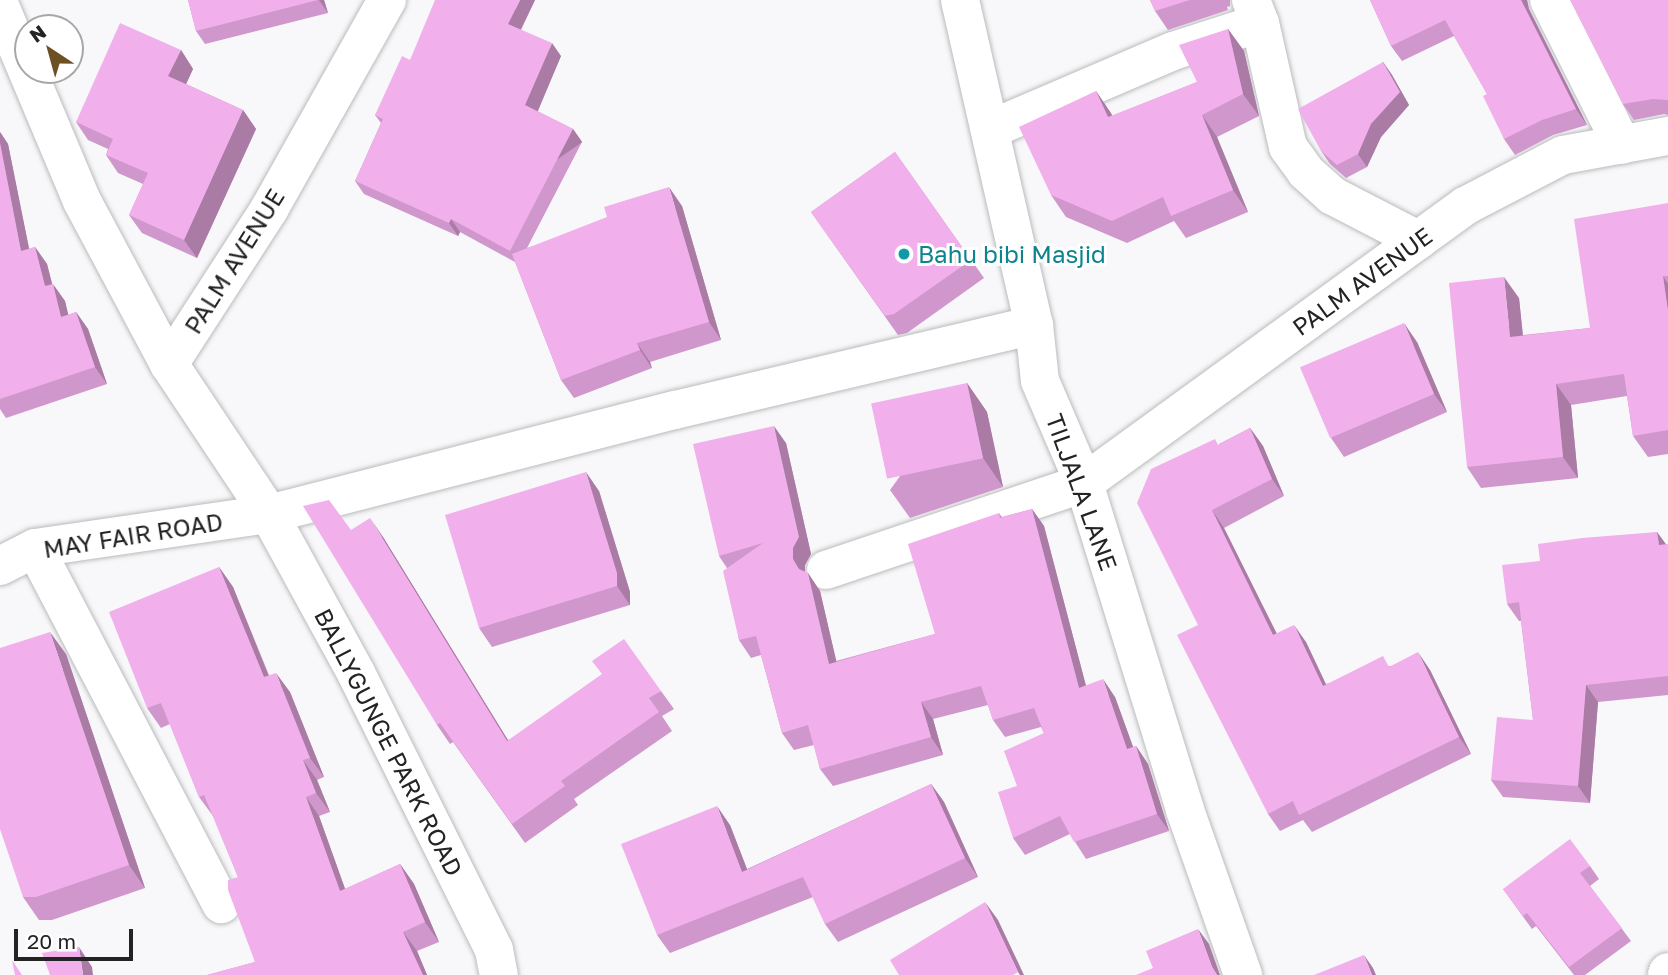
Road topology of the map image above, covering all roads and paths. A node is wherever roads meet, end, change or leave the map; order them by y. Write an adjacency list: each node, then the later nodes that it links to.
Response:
1 (24, 0): 5 (street)
2 (387, 0): 12 (street, PALM AVENUE)
3 (960, 0): 7 (street, TILJALA LANE)
4 (1555, 2): 9 (street)
5 (0, 6): 12 (street)
6 (1256, 11): 7 (street); 10 (street)
7 (991, 129): 11 (street, TILJALA LANE)
8 (1668, 136): 9 (street, PALM AVENUE)
9 (1622, 145): 10 (street, PALM AVENUE)
10 (1418, 240): 13 (street, PALM AVENUE)
11 (1034, 325): 13 (street, TILJALA LANE); 14 (street, MAY FAIR ROAD)
12 (169, 364): 14 (street)
13 (1084, 483): 17 (street, PALM AVENUE); 20 (street, TILJALA LANE)
14 (269, 514): 15 (street, MAY FAIR ROAD); 19 (street, BALLYGUNGE PARK ROAD)
15 (35, 548): 16 (street, MAY FAIR ROAD); 18 (street)
16 (0, 566)
17 (826, 570)
18 (221, 904)
19 (499, 975)
20 (1243, 975)

